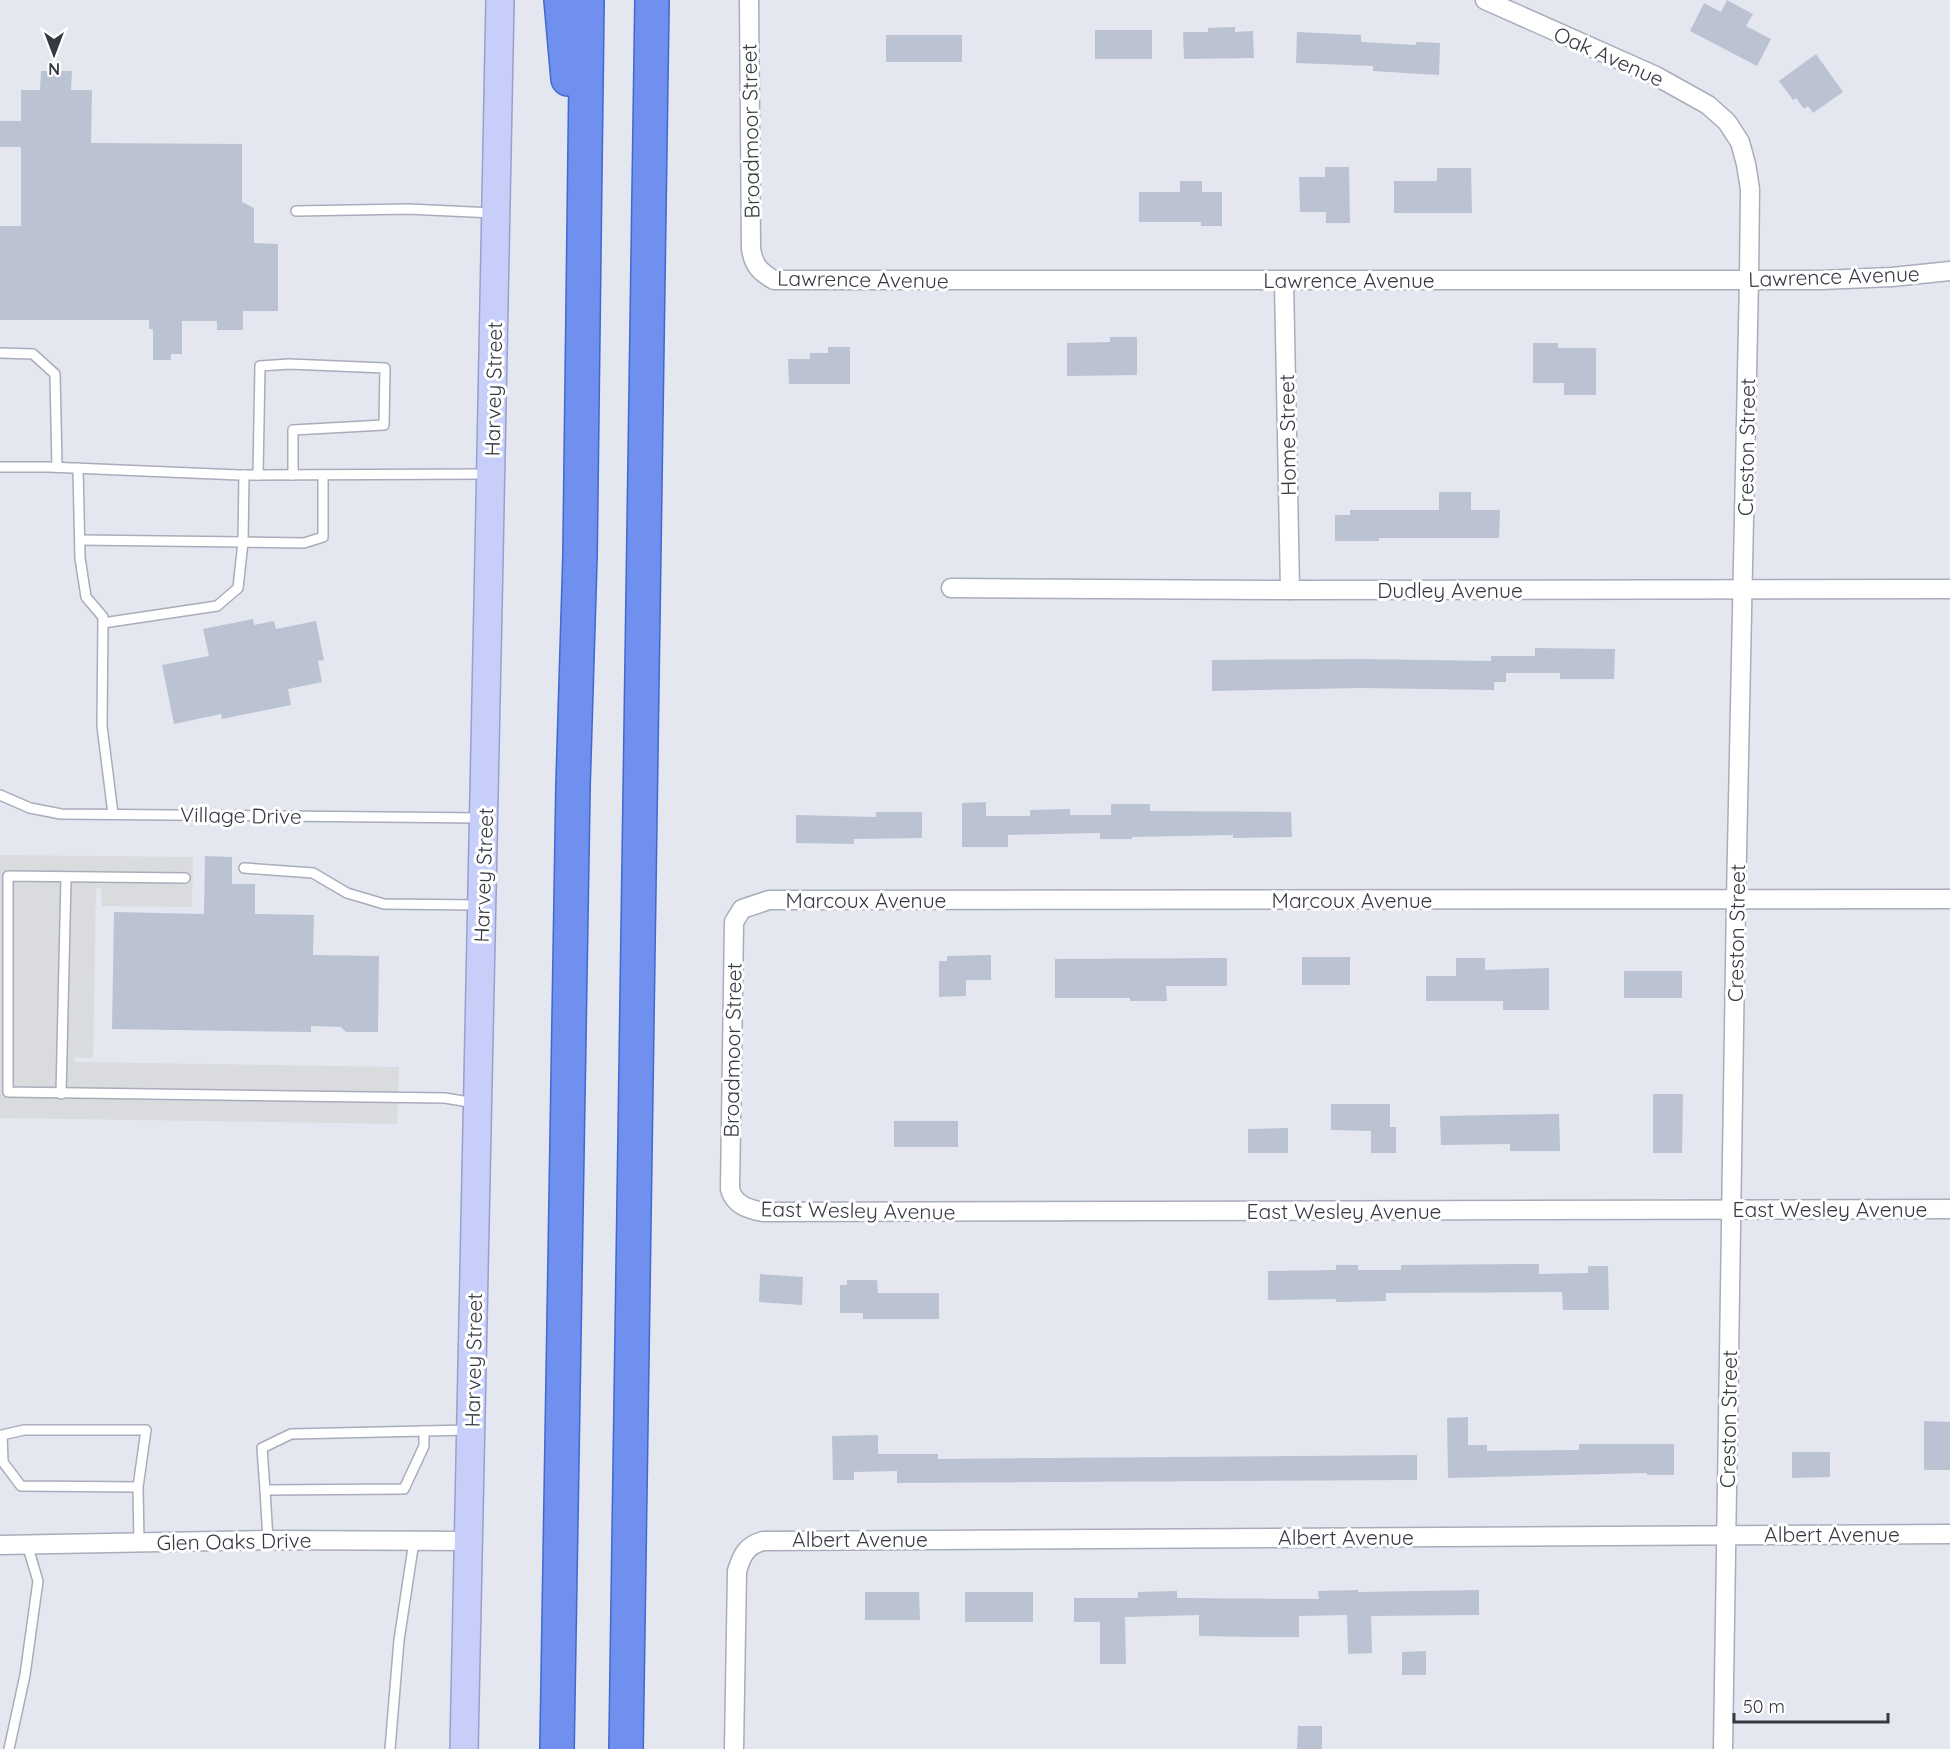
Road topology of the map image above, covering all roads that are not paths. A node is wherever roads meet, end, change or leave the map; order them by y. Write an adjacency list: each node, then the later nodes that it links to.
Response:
1 (500, 0): 10 (street, Harvey Street)
2 (561, 0): 11 (highway)
3 (587, 0): 11 (highway)
4 (652, 0): 16 (highway)
5 (670, 0): 16 (highway)
6 (748, 0): 12 (street, Broadmoor Street)
7 (1485, 0): 8 (street, Oak Avenue)
8 (1727, 122): 14 (street, Creston Street)
9 (296, 211): 10 (lane)
10 (496, 213): 21 (street, Harvey Street)
11 (583, 251): 63 (highway)
12 (754, 262): 15 (street, Lawrence Avenue)
13 (1950, 271): 14 (street, Lawrence Avenue)
14 (1749, 279): 15 (street, Lawrence Avenue); 29 (street, Creston Street)
15 (1284, 281): 31 (street, Home Street)
16 (647, 283): 64 (highway)
17 (0, 353): 19 (lane)
18 (0, 467): 19 (lane)
19 (57, 467): 20 (lane)
20 (78, 468): 22 (lane); 26 (lane)
21 (491, 474): 25 (lane); 35 (street, Harvey Street)
22 (244, 475): 23 (lane); 27 (lane)
23 (258, 475): 24 (lane); 24 (lane)
24 (293, 475): 25 (lane)
25 (323, 475): 27 (lane)
26 (80, 540): 27 (lane); 32 (lane)
27 (243, 543): 32 (lane)
28 (951, 588): 31 (street, Dudley Avenue)
29 (1743, 589): 30 (street, Dudley Avenue); 31 (street, Dudley Avenue); 39 (street, Creston Street)
30 (1950, 589)
31 (1290, 590)
32 (103, 623): 34 (lane)
33 (0, 795): 34 (lane, Village Drive)
34 (113, 814): 35 (lane, Village Drive)
35 (485, 818): 42 (street, Harvey Street)
36 (244, 868): 42 (lane)
37 (66, 878): 38 (lane); 43 (lane); 43 (lane)
38 (185, 878)
39 (1736, 899): 40 (street, Marcoux Avenue); 41 (street, Marcoux Avenue); 47 (street, Creston Street)
40 (1950, 899)
41 (755, 903): 45 (street, Broadmoor Street)
42 (483, 904): 44 (street, Harvey Street)
43 (61, 1094): 44 (lane)
44 (477, 1103): 48 (street, Harvey Street)
45 (739, 1204): 47 (street, East Wesley Avenue)
46 (1950, 1209): 47 (street, East Wesley Avenue)
47 (1733, 1210): 53 (street, Creston Street)
48 (472, 1430): 49 (lane); 55 (street, Harvey Street)
49 (424, 1431): 51 (lane); 51 (lane)
50 (138, 1487): 50 (lane); 56 (lane)
51 (265, 1490): 54 (lane)
52 (1950, 1534): 53 (street, Albert Avenue)
53 (1726, 1535): 65 (street, Albert Avenue); 66 (street, Creston Street)
54 (268, 1540): 56 (street, Glen Oaks Drive); 57 (street, Glen Oaks Drive)
55 (469, 1541): 57 (street, Glen Oaks Drive); 62 (street, Harvey Street)
56 (139, 1542): 58 (street, Glen Oaks Drive)
57 (414, 1542): 61 (lane)
58 (27, 1544): 59 (street, Glen Oaks Drive); 60 (lane)
59 (0, 1545)
60 (9, 1749)
61 (390, 1749)
62 (464, 1749)
63 (557, 1749)
64 (626, 1749)
65 (734, 1749)
66 (1723, 1749)

